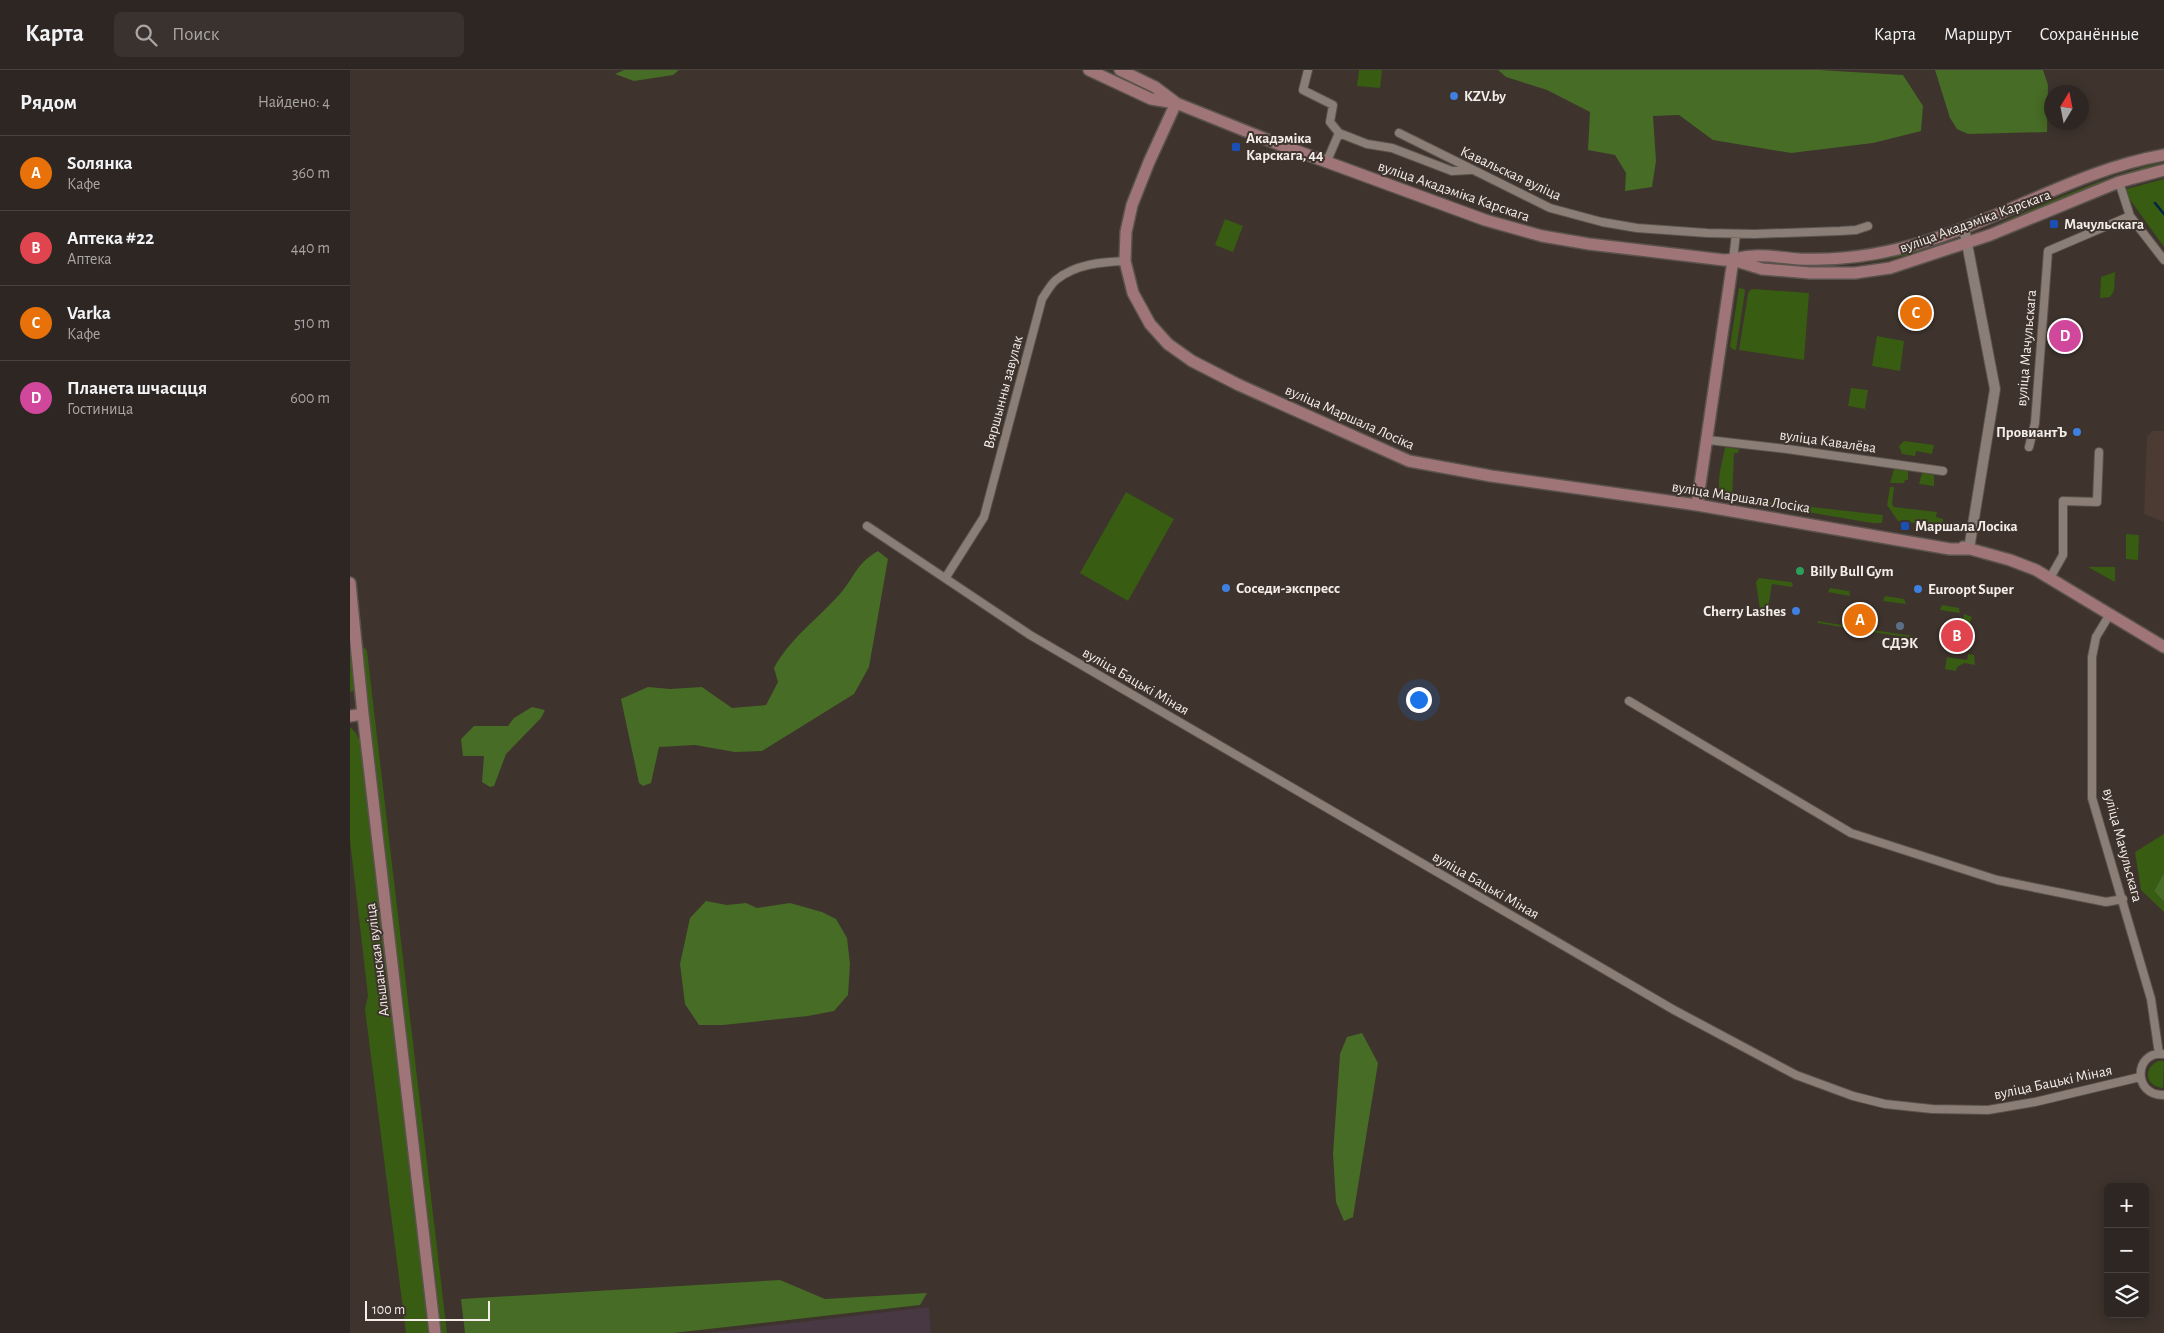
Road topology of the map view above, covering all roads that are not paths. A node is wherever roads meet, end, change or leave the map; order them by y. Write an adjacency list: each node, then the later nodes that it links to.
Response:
1 (1089, 70): 4 (main road)
2 (1120, 70): 4 (main road)
3 (1308, 70): 6 (street)
4 (1176, 103): 8 (main road, вуліца Акадэміка Карскага); 19 (main road, вуліца Маршала Лосіка)
5 (1399, 133): 9 (street, Кавальская вуліца)
6 (1339, 134): 8 (street); 9 (street)
7 (2164, 154): 14 (main road, вуліца Акадэміка Карскага)
8 (1327, 161): 17 (main road, вуліца Акадэміка Карскага)
9 (1470, 170): 15 (street, Кавальская вуліца)
10 (2164, 170): 11 (main road, вуліца Акадэміка Карскага)
11 (2119, 182): 12 (street); 16 (main road, вуліца Акадэміка Карскага)
12 (2130, 216): 18 (street); 21 (street, вуліца Мачульскага)
13 (1868, 226): 15 (street, Кавальская вуліца)
14 (1964, 228): 16 (street); 17 (main road, вуліца Акадэміка Карскага)
15 (1736, 234): 17 (street)
16 (1967, 242): 17 (main road, вуліца Акадэміка Карскага); 26 (street)
17 (1733, 260): 20 (main road)
18 (2164, 260)
19 (1125, 261): 24 (main road, вуліца Маршала Лосіка); 27 (street, Вяршынны завулак)
20 (1708, 440): 23 (street, вуліца Кавалёва); 24 (main road)
21 (2029, 447)
22 (2099, 452): 28 (street)
23 (1944, 471)
24 (1697, 505): 26 (main road, вуліца Маршала Лосіка)
25 (867, 526): 27 (street, вуліца Бацькі Міная)
26 (1969, 549): 28 (main road, вуліца Маршала Лосіка)
27 (946, 578): 37 (street, вуліца Бацькі Міная)
28 (2050, 578): 30 (main road, вуліца Маршала Лосіка)
29 (350, 583): 33 (main road, Альшанская вуліца)
30 (2110, 614): 31 (main road, вуліца Маршала Лосіка); 35 (street, вуліца Мачульскага)
31 (2164, 647)
32 (1629, 701): 35 (street)
33 (363, 714): 34 (main road); 39 (main road, Альшанская вуліца)
34 (350, 716)
35 (2123, 898): 36 (street, вуліца Мачульскага)
36 (2161, 1054): 37 (street)
37 (2140, 1077): 38 (street)
38 (2164, 1095)
39 (435, 1333)

